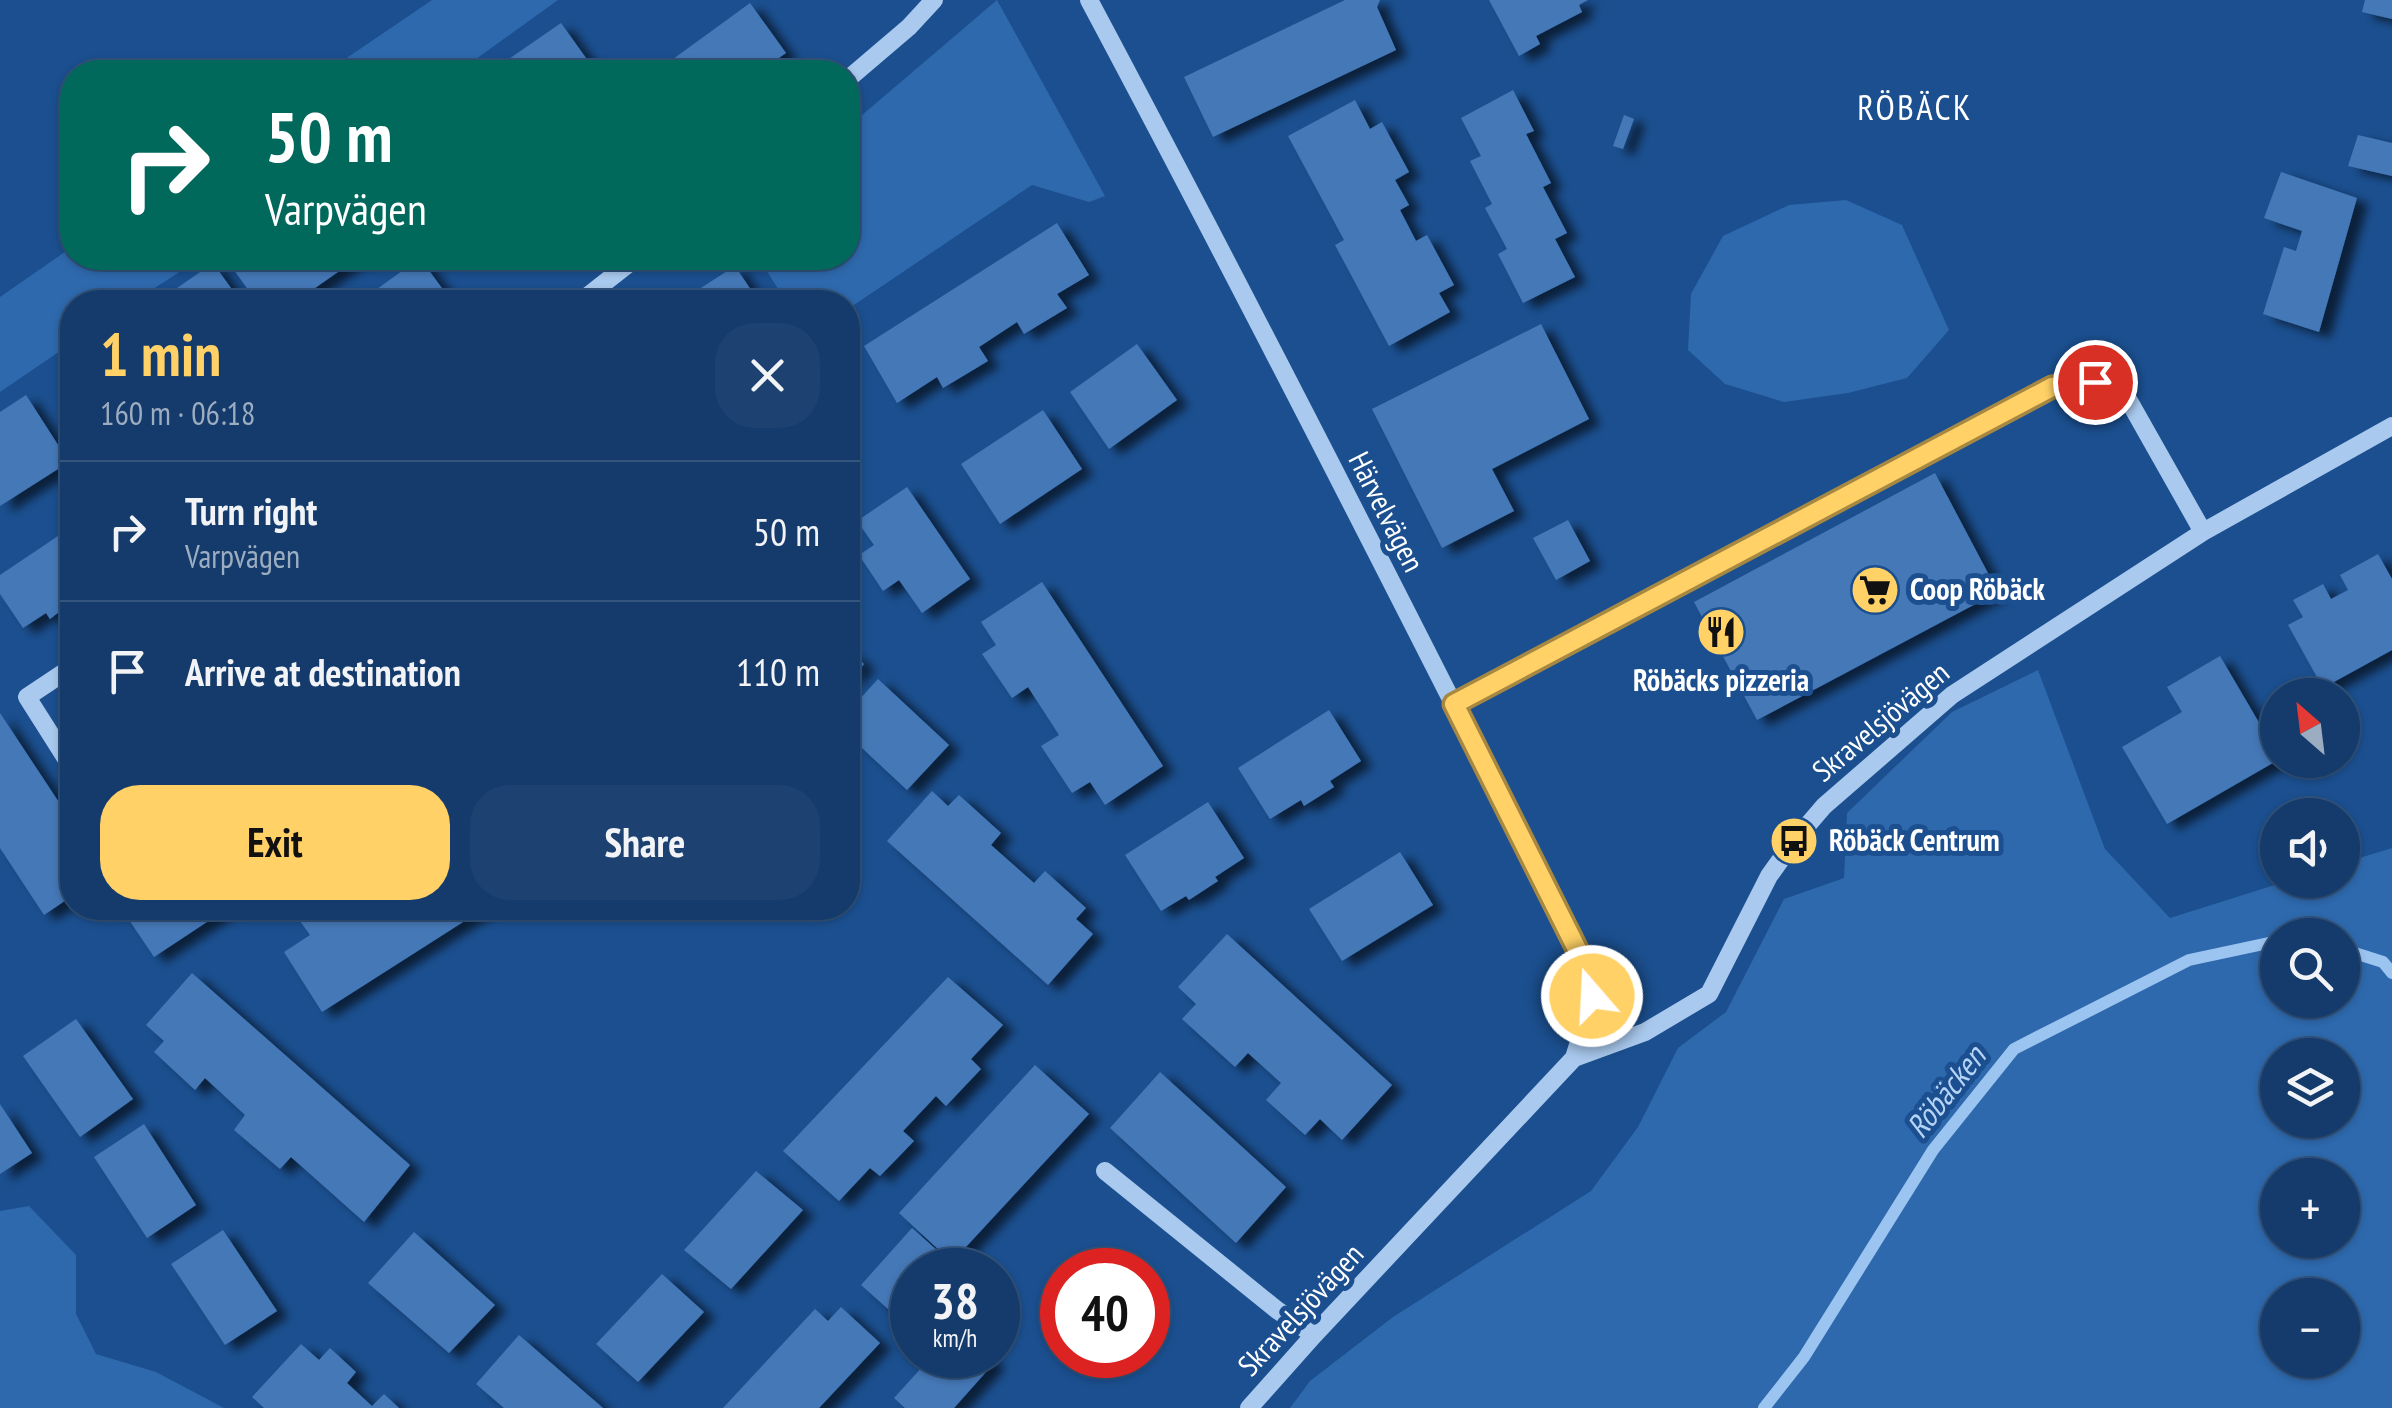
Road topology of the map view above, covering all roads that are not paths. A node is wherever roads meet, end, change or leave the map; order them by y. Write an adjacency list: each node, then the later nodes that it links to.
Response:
1 (934, 0): 3 (street)
2 (1089, 0): 9 (street, Härvelvägen)
3 (860, 69)
4 (621, 270): 5 (street)
5 (595, 290)
6 (2392, 426): 7 (street, Skravelsjövägen)
7 (2203, 532): 9 (street); 11 (street, Skravelsjövägen)
8 (60, 674): 10 (street)
9 (1454, 704): 11 (street, Härvelvägen)
10 (60, 749)
11 (1574, 1058): 13 (street, Skravelsjövägen)
12 (1105, 1171): 13 (street)
13 (1314, 1336): 14 (street, Skravelsjövägen)
14 (1249, 1408)

